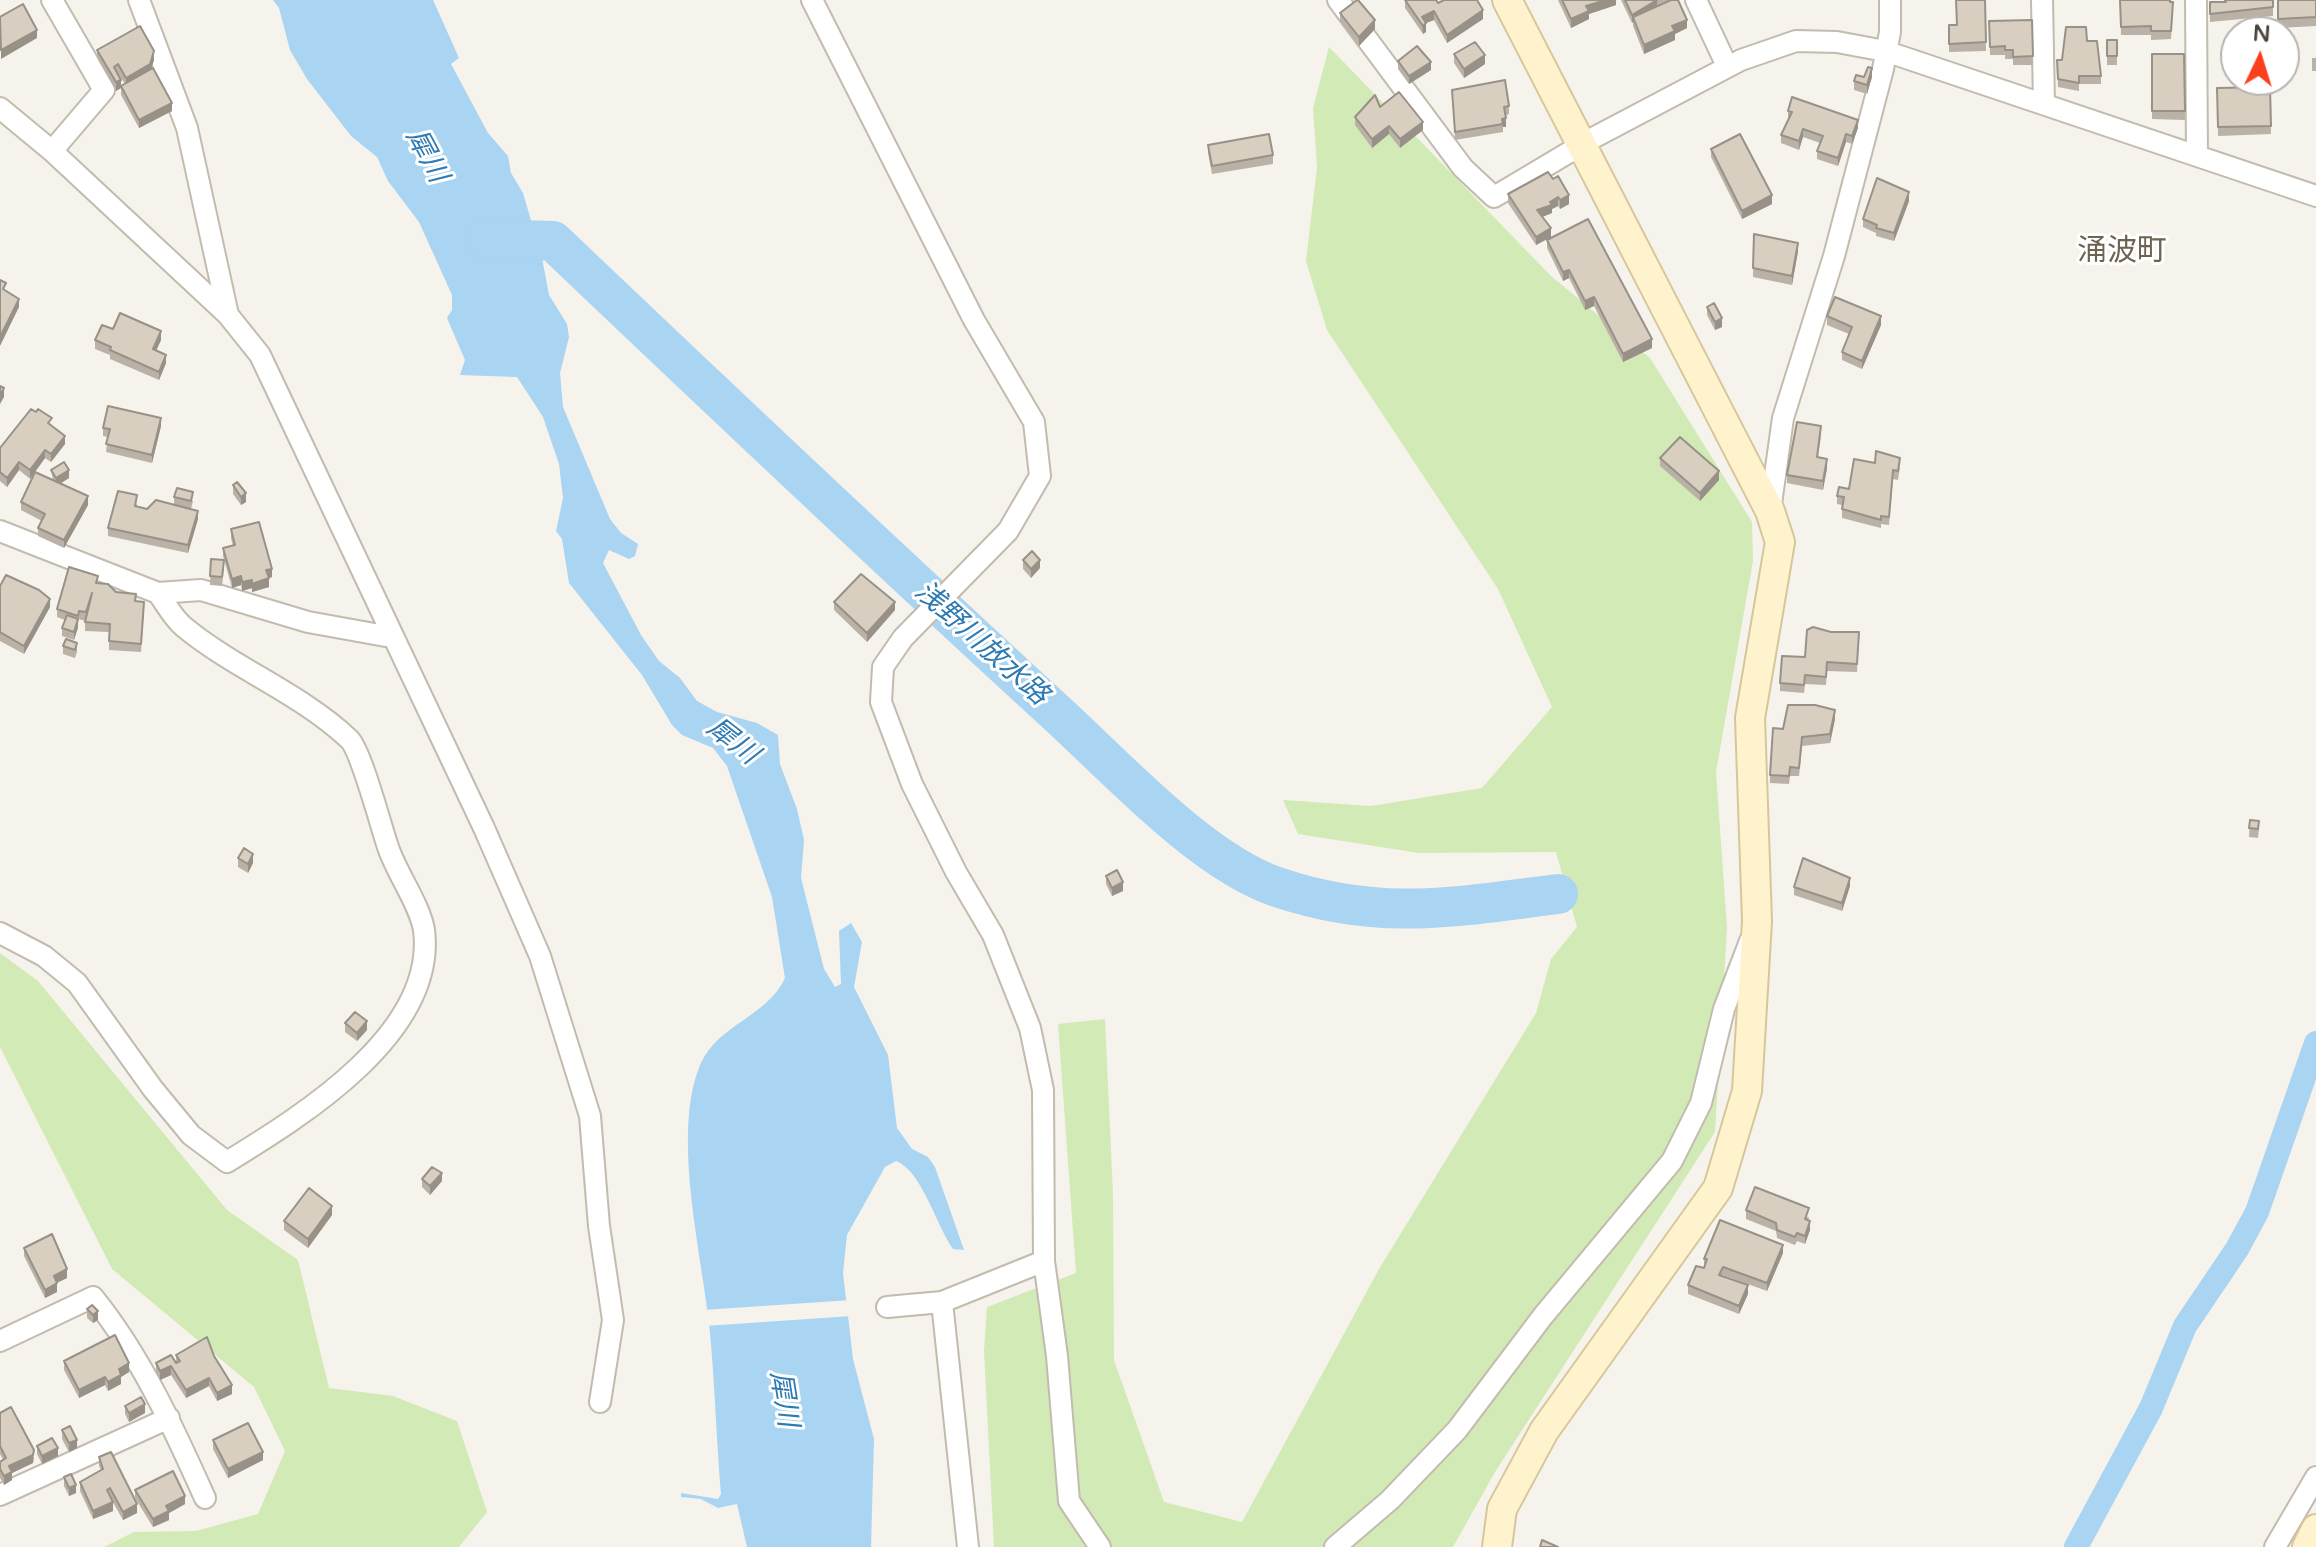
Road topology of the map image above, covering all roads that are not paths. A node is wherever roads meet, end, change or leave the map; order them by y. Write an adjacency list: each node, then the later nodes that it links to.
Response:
1 (52, 0): 15 (street)
2 (139, 0): 18 (street)
3 (812, 0): 25 (street)
4 (1338, 0): 14 (street)
5 (1507, 0): 14 (street)
6 (1696, 0): 11 (street)
7 (1890, 0): 10 (street)
8 (2042, 0): 12 (street)
9 (2196, 0): 16 (street)
10 (1885, 51): 11 (street); 12 (street); 19 (street)
11 (1727, 66): 14 (street)
12 (2044, 104): 16 (street)
13 (0, 108): 15 (street)
14 (1584, 147): 19 (street)
15 (52, 151): 18 (street)
16 (2197, 156): 17 (street)
17 (2312, 188)
18 (228, 315): 22 (street)
19 (1770, 511): 23 (street)
20 (0, 531): 21 (street)
21 (158, 593): 22 (street); 24 (street)
22 (391, 637): 29 (street)
23 (1757, 921): 37 (street); 38 (street)
24 (0, 933)
25 (1044, 1261): 26 (street); 36 (street)
26 (942, 1302): 27 (street); 35 (street)
27 (887, 1307)
28 (0, 1341): 30 (street)
29 (600, 1402)
30 (169, 1418): 32 (street); 33 (street)
31 (2316, 1477): 39 (street)
32 (0, 1495)
33 (205, 1498)
34 (2316, 1529): 40 (street)
35 (968, 1547)
36 (1100, 1547)
37 (1335, 1547)
38 (1497, 1547)
39 (2275, 1547)
40 (2307, 1547)

